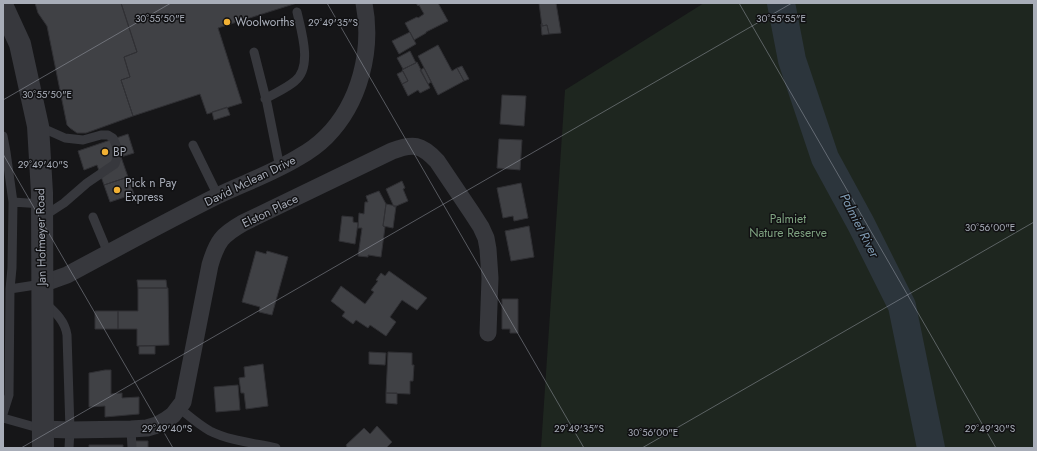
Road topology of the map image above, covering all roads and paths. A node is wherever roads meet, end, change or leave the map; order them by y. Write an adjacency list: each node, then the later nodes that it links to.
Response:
1 (364, 3): 10 (street, David Mclean Drive)
2 (3, 7): 6 (street, Jan Hofmeyer Road)
3 (297, 12): 5 (lane)
4 (254, 52): 5 (lane)
5 (265, 99): 10 (lane)
6 (38, 126): 13 (street, Jan Hofmeyer Road); 13 (lane)
7 (3, 136): 9 (lane)
8 (193, 145): 11 (lane)
9 (6, 166): 12 (lane)
10 (280, 168): 11 (street, David Mclean Drive)
11 (218, 196): 15 (street, David Mclean Drive)
12 (13, 202): 13 (lane); 16 (lane)
13 (42, 211): 17 (street, Jan Hofmeyer Road)
14 (94, 217): 15 (lane)
15 (108, 253): 17 (street, David Mclean Drive)
16 (10, 289): 17 (lane); 20 (lane)
17 (42, 292): 22 (lane); 24 (street, Jan Hofmeyer Road)
18 (488, 333): 19 (street, Elston Place)
19 (179, 408): 23 (street, Elston Place); 27 (lane)
20 (3, 414)
21 (3, 418): 24 (lane)
22 (70, 430): 23 (street, Elston Place); 24 (street, Elston Place); 25 (lane)
23 (131, 430): 26 (lane)
24 (43, 439)
25 (69, 448)
26 (132, 448)
27 (276, 448)

